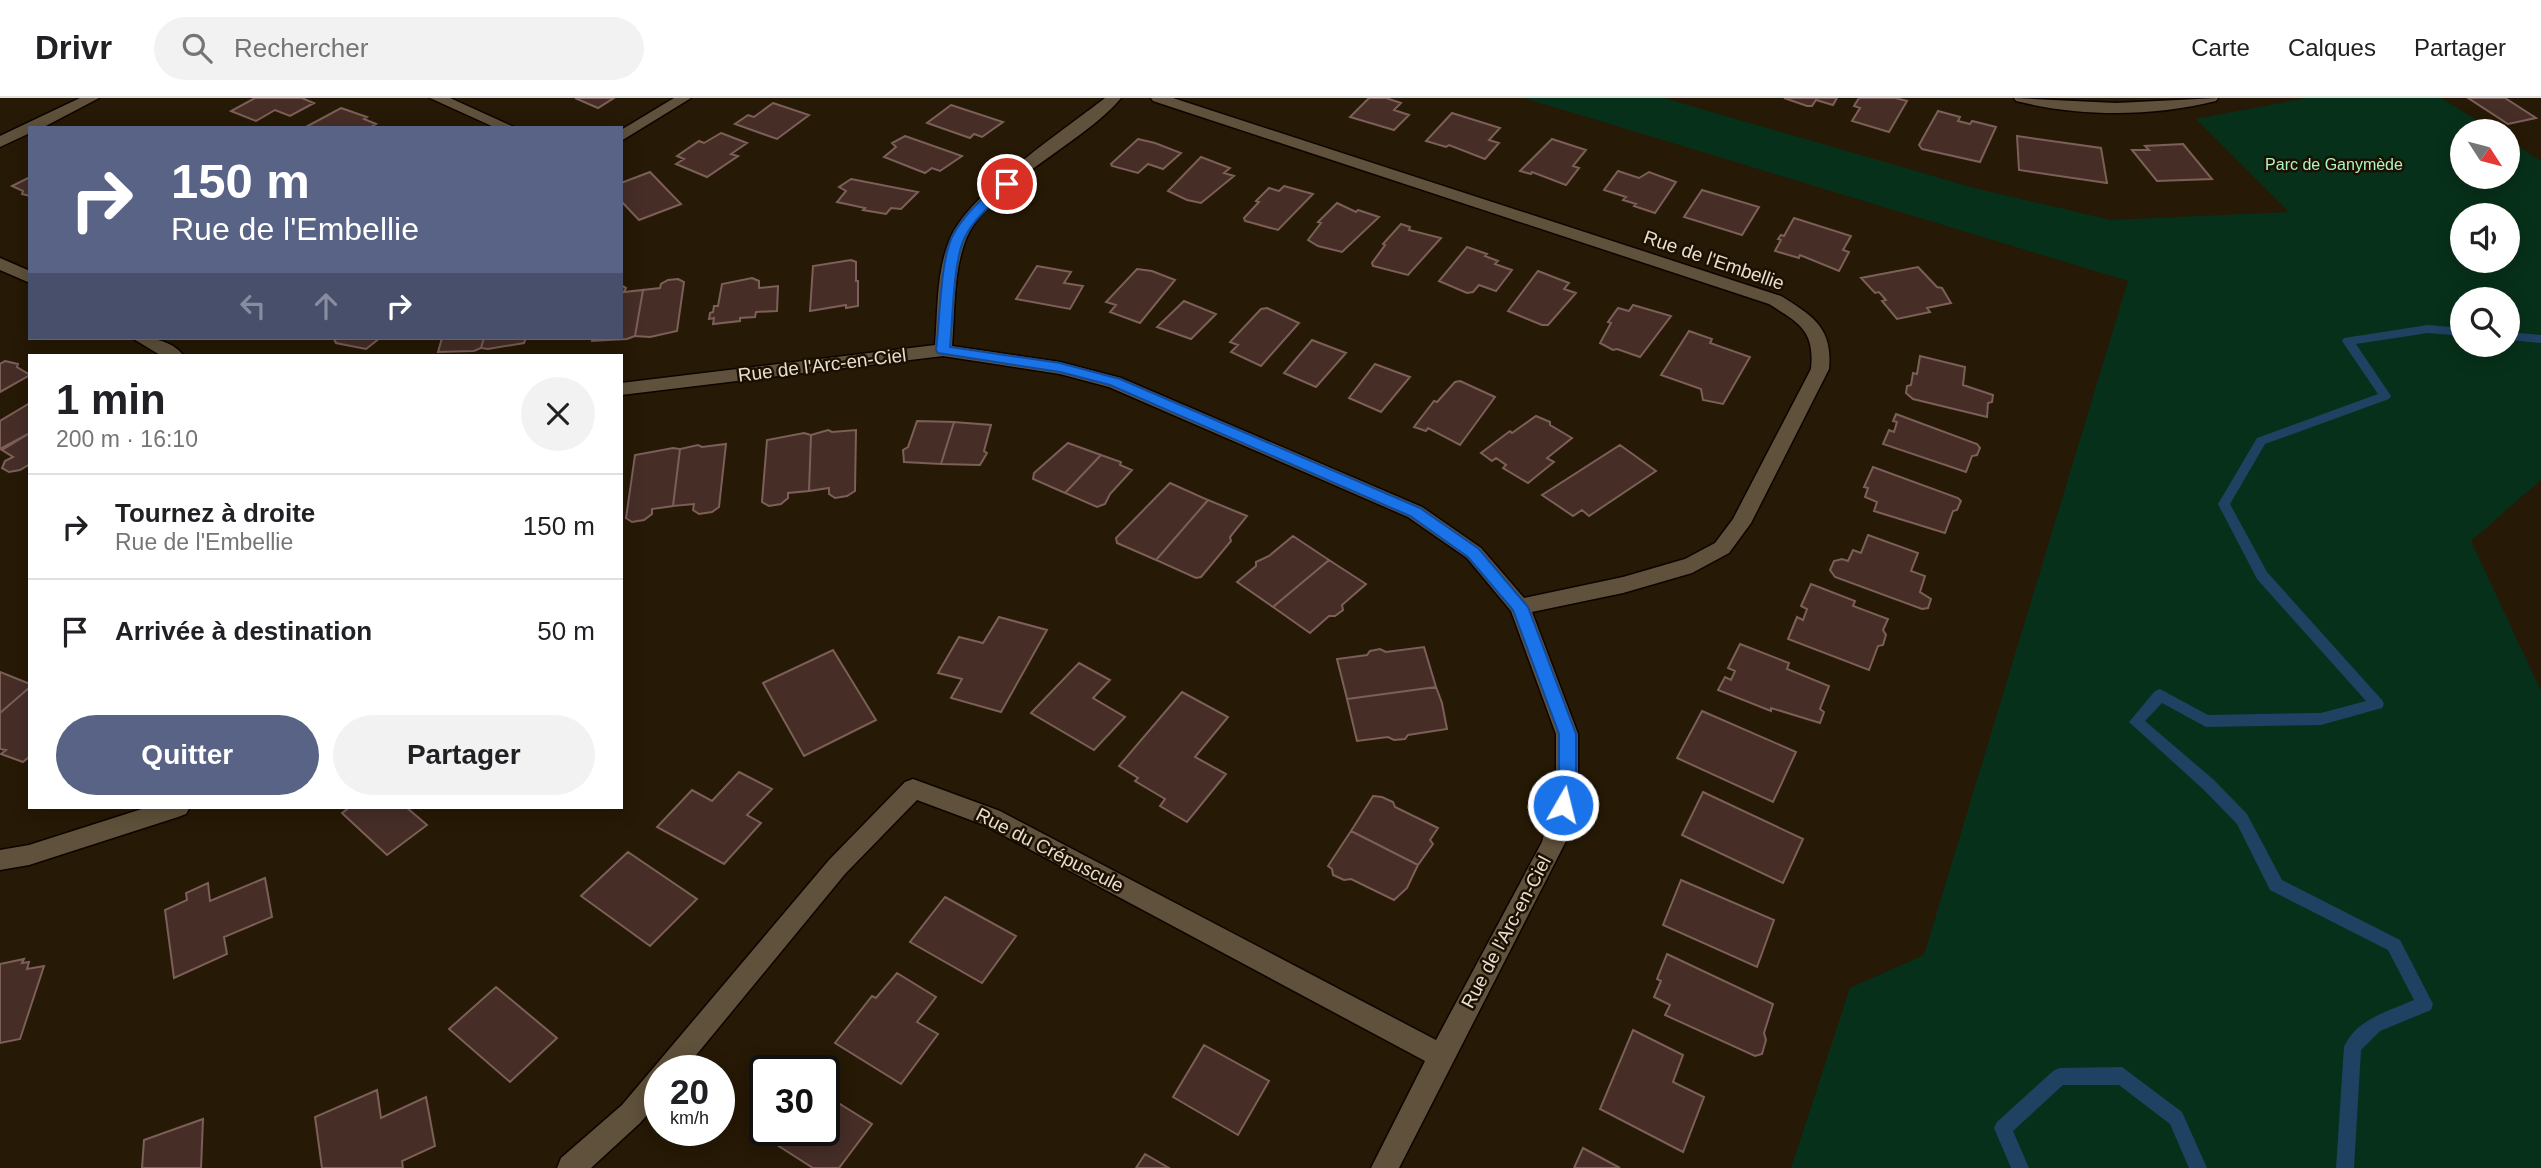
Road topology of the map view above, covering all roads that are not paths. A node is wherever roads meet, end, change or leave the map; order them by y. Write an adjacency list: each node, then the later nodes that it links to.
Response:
1 (92, 98): 8 (street)
2 (437, 98): 9 (street)
3 (684, 98): 11 (street)
4 (1114, 98): 16 (street)
5 (1158, 98): 19 (street, Rue de l'Embellie)
6 (2021, 98): 7 (street)
7 (2211, 98)
8 (33, 126)
9 (504, 126)
10 (28, 129): 12 (street)
11 (623, 136)
12 (0, 142)
13 (0, 263): 14 (street)
14 (28, 277)
15 (145, 340): 17 (street)
16 (943, 350): 18 (street, Rue de l'Arc-en-Ciel); 19 (street, Rue de l'Arc-en-Ciel)
17 (172, 354)
18 (623, 389)
19 (1520, 607): 23 (street, Rue de l'Arc-en-Ciel)
20 (172, 809): 21 (street)
21 (0, 860)
22 (679, 1055): 23 (street, Rue du Crépuscule)
23 (1441, 1056): 26 (street, Rue de l'Arc-en-Ciel)
24 (644, 1098): 25 (street)
25 (571, 1168)
26 (1385, 1168)

